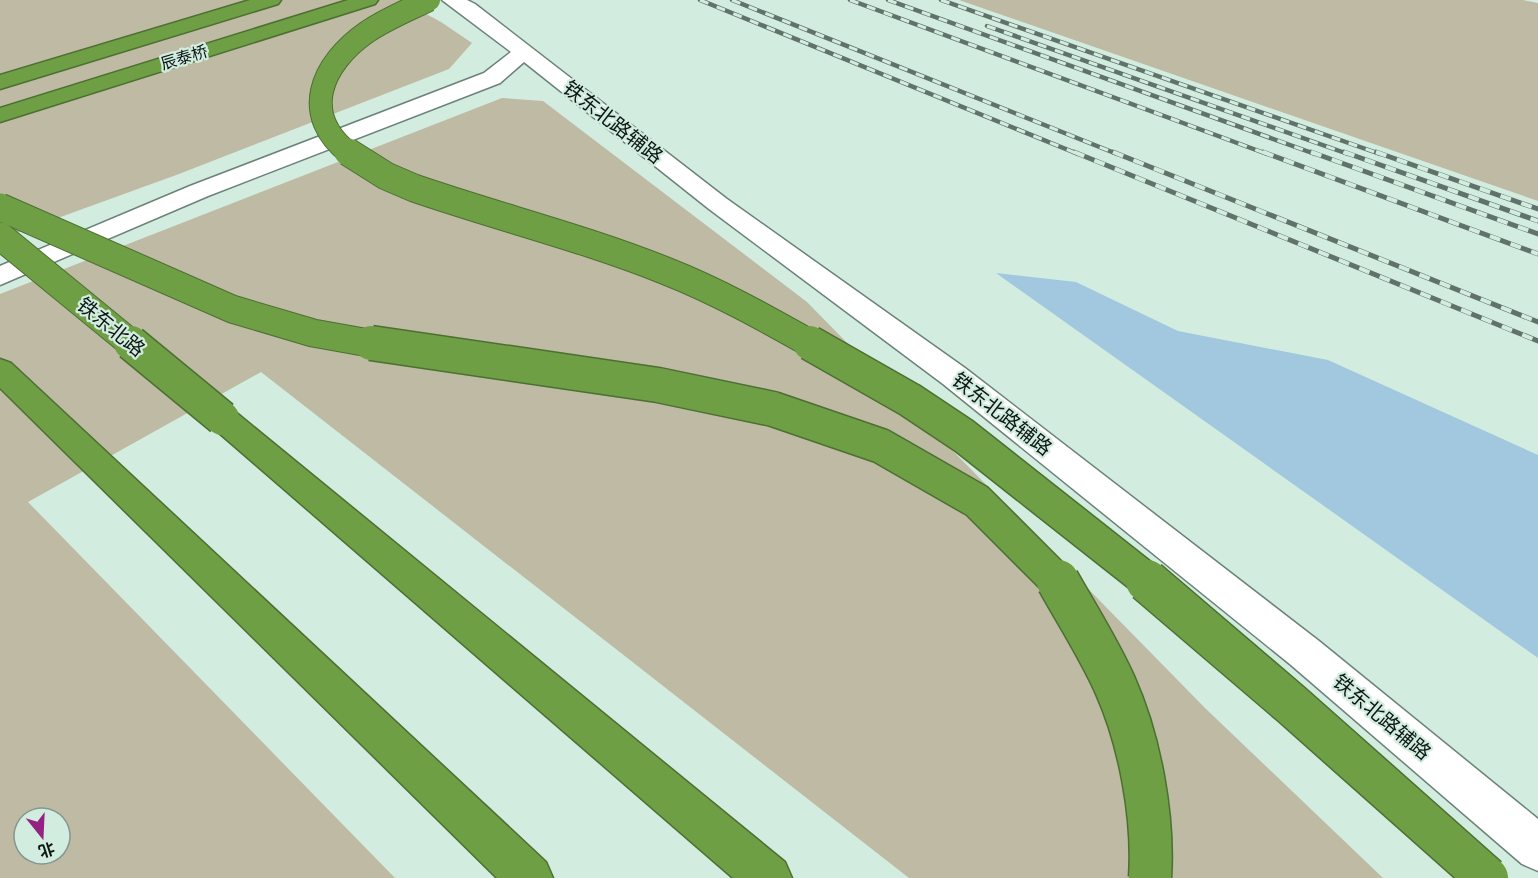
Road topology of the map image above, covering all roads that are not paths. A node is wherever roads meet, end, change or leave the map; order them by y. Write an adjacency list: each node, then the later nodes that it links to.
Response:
1 (272, 0): 6 (highway, 辰泰桥)
2 (368, 0): 7 (highway, 辰泰桥)
3 (429, 0): 16 (highway, bridge)
4 (452, 0): 5 (street, 铁东北路辅路)
5 (524, 52): 10 (street); 12 (street, 铁东北路辅路)
6 (0, 82)
7 (0, 115)
8 (0, 207): 15 (highway, bridge)
9 (0, 236): 14 (highway, 铁东北路, bridge)
10 (0, 276)
11 (0, 370): 13 (highway)
12 (1538, 848)
13 (530, 878)
14 (769, 878)
15 (1150, 878)
16 (1487, 878)

